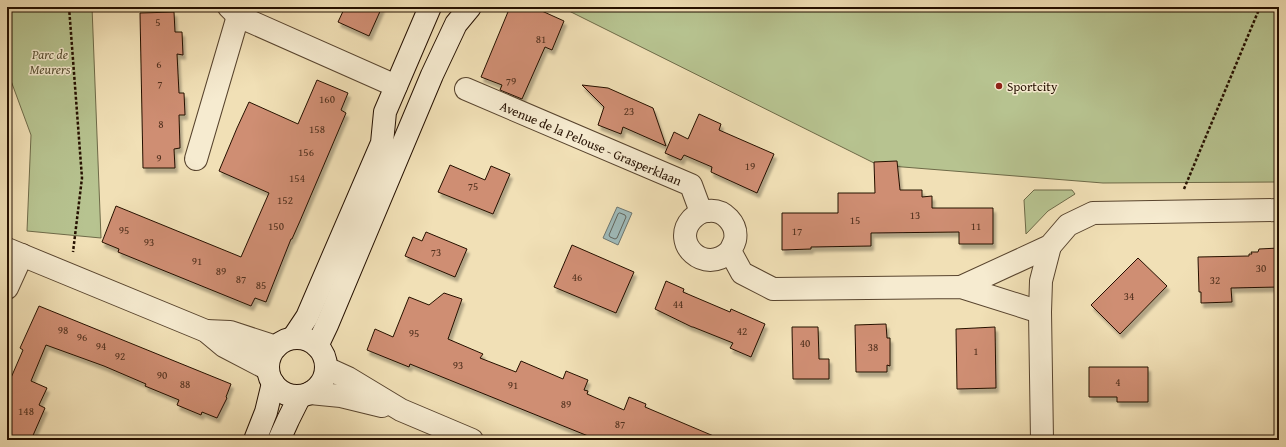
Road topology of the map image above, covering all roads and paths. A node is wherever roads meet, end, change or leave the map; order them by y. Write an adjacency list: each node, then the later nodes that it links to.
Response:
1 (69, 7): 15 (path)
2 (430, 7): 6 (street)
3 (470, 7): 21 (street)
4 (1260, 7): 11 (path)
5 (233, 12): 6 (street); 8 (street)
6 (396, 86): 20 (street)
7 (466, 90): 10 (street, Avenue de la Pelouse - Grasperklaan)
8 (196, 159)
9 (1279, 210): 11 (street)
10 (701, 212): 13 (street); 13 (street)
11 (1183, 212): 12 (street)
12 (1050, 246): 16 (street); 18 (street)
13 (730, 251): 16 (street)
14 (14, 252): 15 (street); 17 (street)
15 (70, 275): 19 (street)
16 (960, 287): 18 (street)
17 (7, 288)
18 (1040, 312): 29 (street)
19 (206, 331): 20 (street); 23 (street)
20 (285, 343): 21 (street); 23 (street)
21 (317, 346): 22 (street)
22 (326, 368): 24 (street); 25 (street)
23 (270, 376): 24 (street); 26 (street)
24 (305, 395): 25 (street); 27 (street)
25 (401, 410): 28 (street)
26 (255, 440)
27 (280, 440)
28 (472, 440)
29 (1042, 440)

